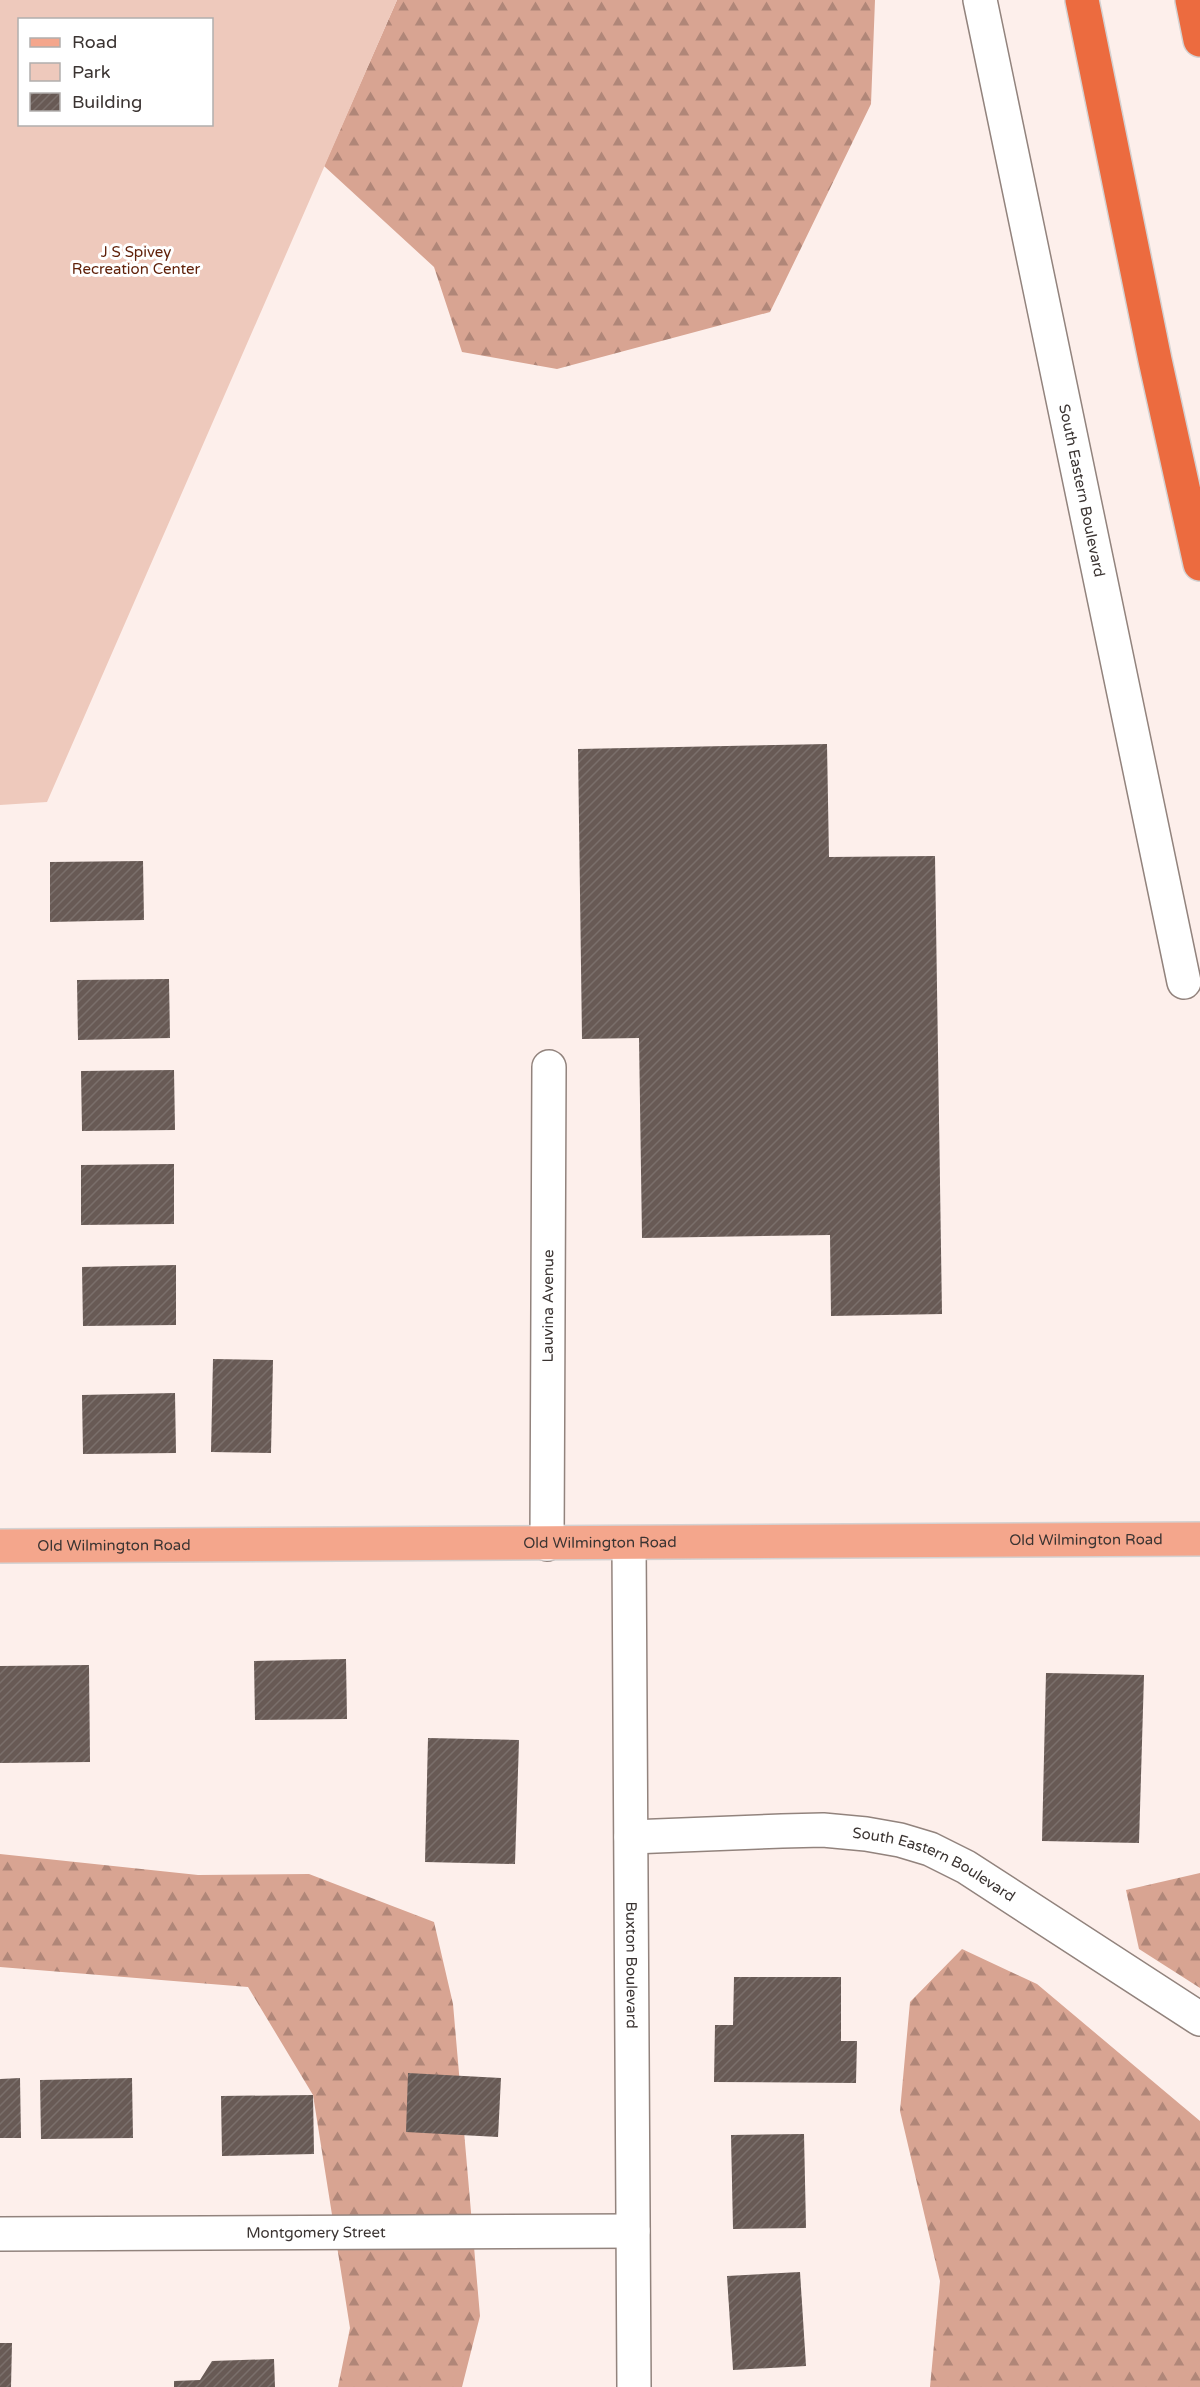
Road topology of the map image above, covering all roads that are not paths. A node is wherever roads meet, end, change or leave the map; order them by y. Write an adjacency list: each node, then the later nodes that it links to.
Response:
1 (980, 0): 6 (street, South Eastern Boulevard)
2 (1082, 0): 5 (highway)
3 (1192, 0): 4 (highway)
4 (1200, 40)
5 (1200, 564)
6 (1184, 982)
7 (549, 1067): 10 (street, Lauvina Avenue)
8 (1200, 1539): 9 (main road, Old Wilmington Road)
9 (629, 1543): 10 (main road, Old Wilmington Road); 12 (street, Buxton Boulevard)
10 (547, 1544): 11 (main road, Old Wilmington Road)
11 (0, 1546)
12 (631, 1837): 13 (street, South Eastern Boulevard); 14 (street, Buxton Boulevard)
13 (1200, 2019)
14 (633, 2231): 15 (street, Montgomery Street); 16 (street, Buxton Boulevard)
15 (0, 2234)
16 (634, 2387)

